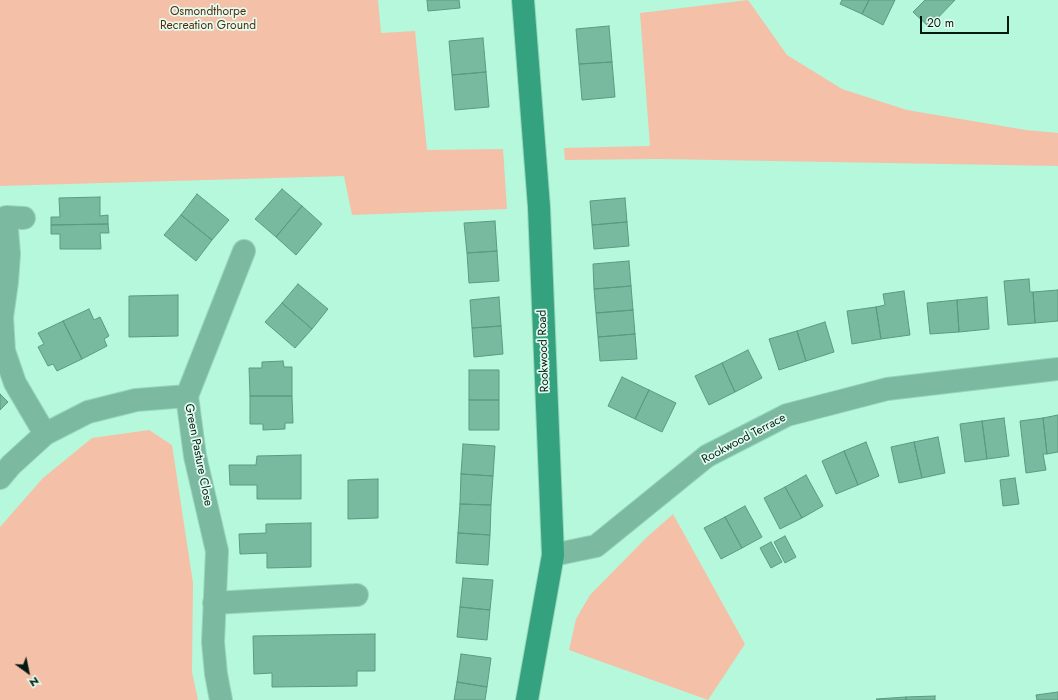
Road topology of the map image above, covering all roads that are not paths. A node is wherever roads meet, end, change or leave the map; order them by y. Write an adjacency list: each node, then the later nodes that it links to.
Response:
1 (523, 0): 8 (street, Rookwood Road)
2 (24, 218): 6 (street)
3 (244, 251): 5 (street)
4 (1058, 369): 8 (street, Rookwood Terrace)
5 (187, 396): 6 (street, Green Pasture Close); 10 (street, Green Pasture Close)
6 (45, 434): 7 (street, Green Pasture Close)
7 (0, 478)
8 (553, 555): 12 (street, Rookwood Road)
9 (357, 595): 10 (street)
10 (214, 603): 11 (street, Green Pasture Close)
11 (221, 700)
12 (527, 700)

